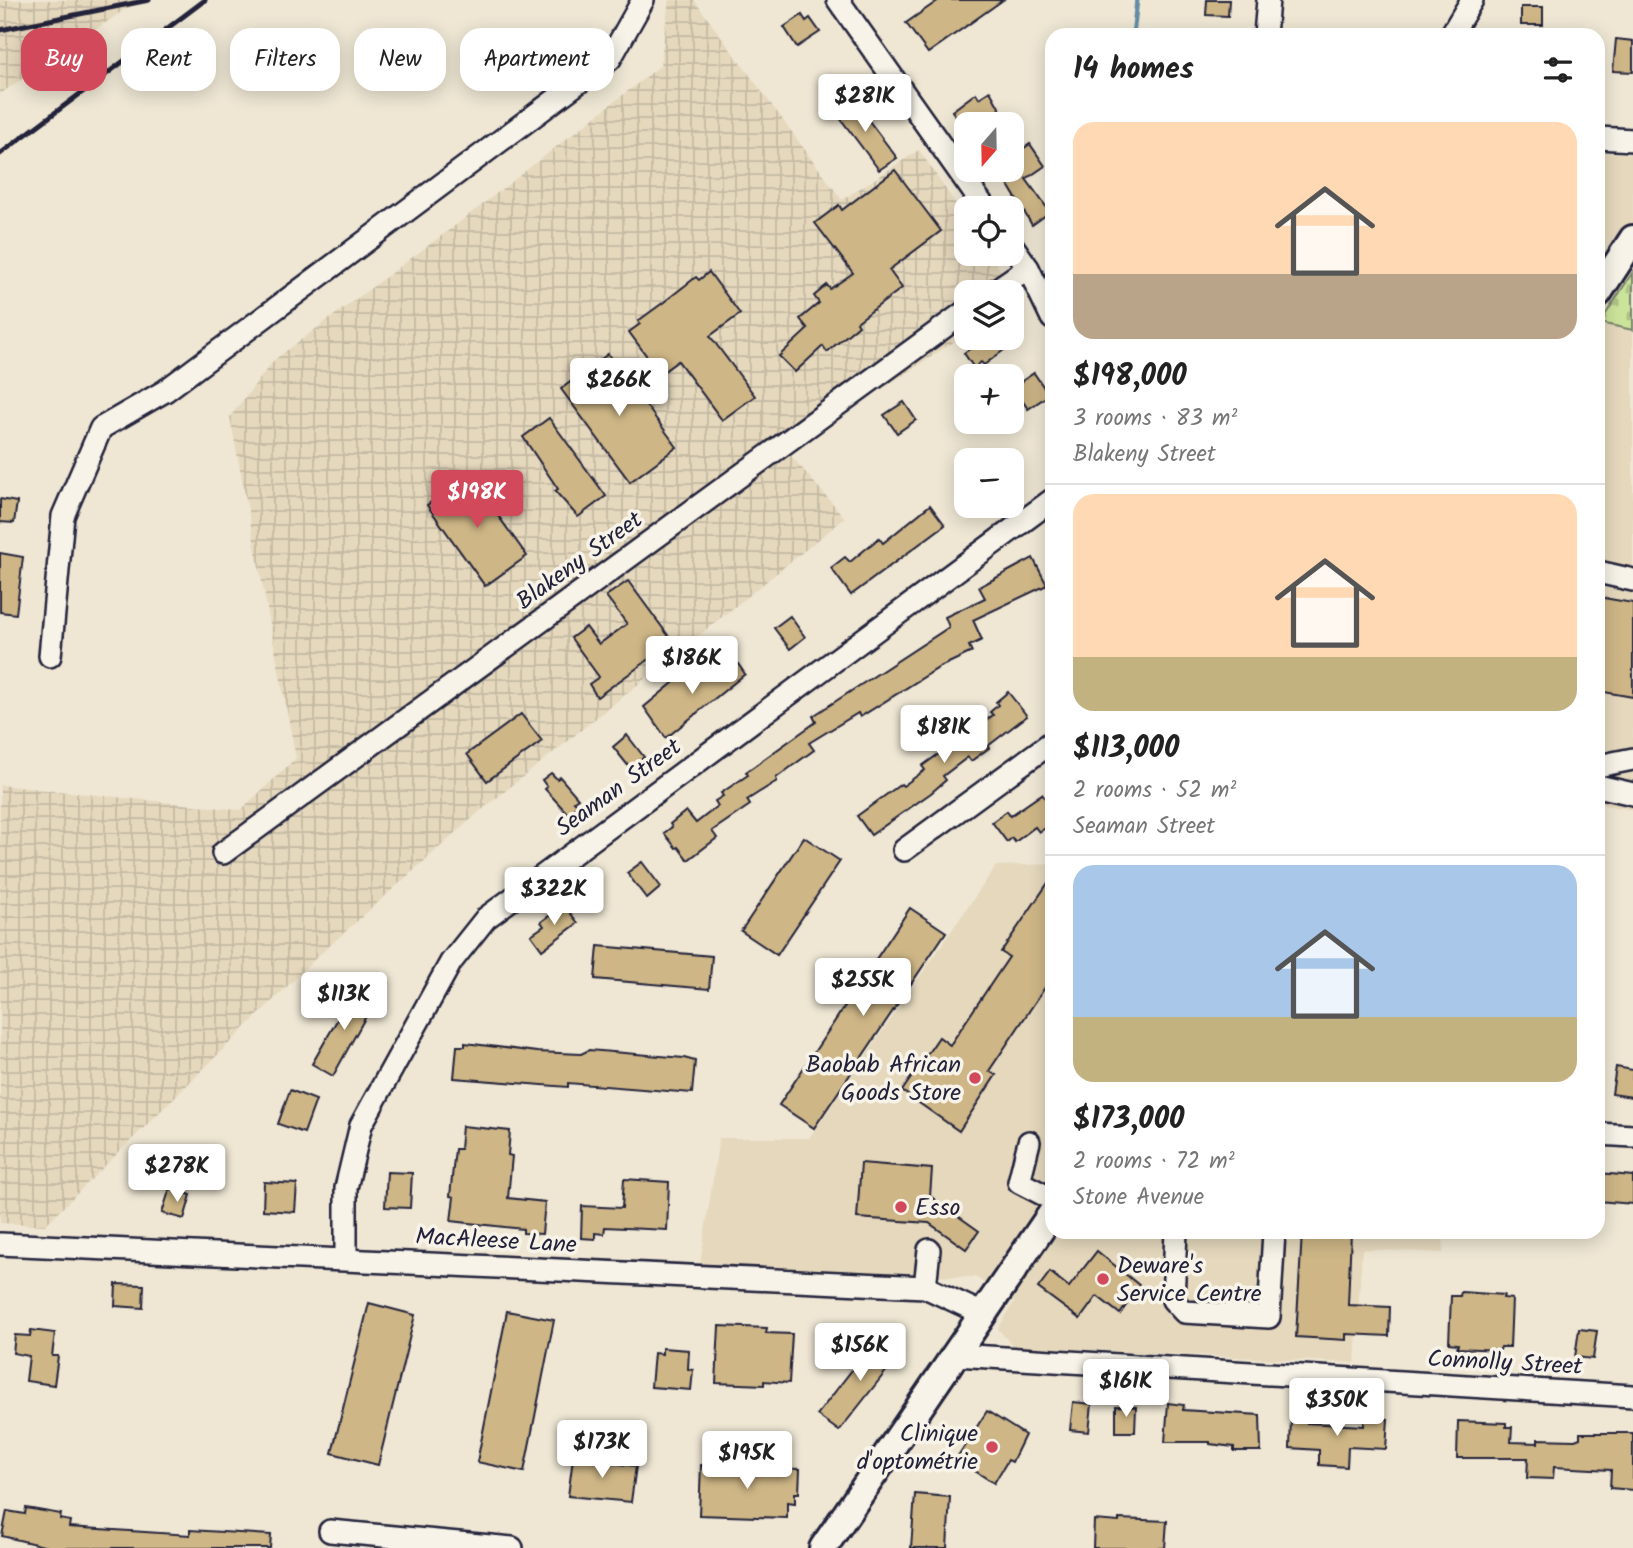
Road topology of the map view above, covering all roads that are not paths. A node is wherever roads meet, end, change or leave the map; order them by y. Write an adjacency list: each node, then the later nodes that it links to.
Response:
1 (643, 0): 20 (street)
2 (838, 0): 9 (street)
3 (1268, 0): 5 (street)
4 (1472, 0): 6 (street)
5 (1266, 28)
6 (1455, 28)
7 (1605, 138): 8 (street)
8 (1633, 140)
9 (977, 196)
10 (1633, 239): 14 (main road)
11 (1024, 262): 12 (street)
12 (1028, 268): 13 (street); 15 (street)
13 (1010, 280)
14 (1605, 282)
15 (1045, 303)
16 (954, 320): 27 (street, Blakeny Street)
17 (1045, 505): 37 (street, Seaman Street)
18 (1605, 574): 19 (street)
19 (1633, 580)
20 (50, 656)
21 (1045, 747): 26 (street)
22 (1633, 759): 23 (street)
23 (1605, 765)
24 (1605, 788): 25 (street)
25 (1633, 794)
26 (904, 849)
27 (223, 853)
28 (1605, 1134): 29 (street)
29 (1633, 1136)
30 (1029, 1142): 31 (street)
31 (1045, 1195)
32 (1045, 1223): 39 (main road)
33 (1176, 1239): 34 (street)
34 (1274, 1239)
35 (0, 1244): 37 (street, MacAleese Lane)
36 (929, 1250): 38 (street)
37 (346, 1259): 38 (street, MacAleese Lane)
38 (925, 1287): 39 (street, MacAleese Lane)
39 (983, 1314): 40 (main road)
40 (955, 1355): 41 (street, Connolly Street); 44 (main road)
41 (1633, 1396)
42 (330, 1531): 43 (street)
43 (512, 1548)
44 (823, 1548)

